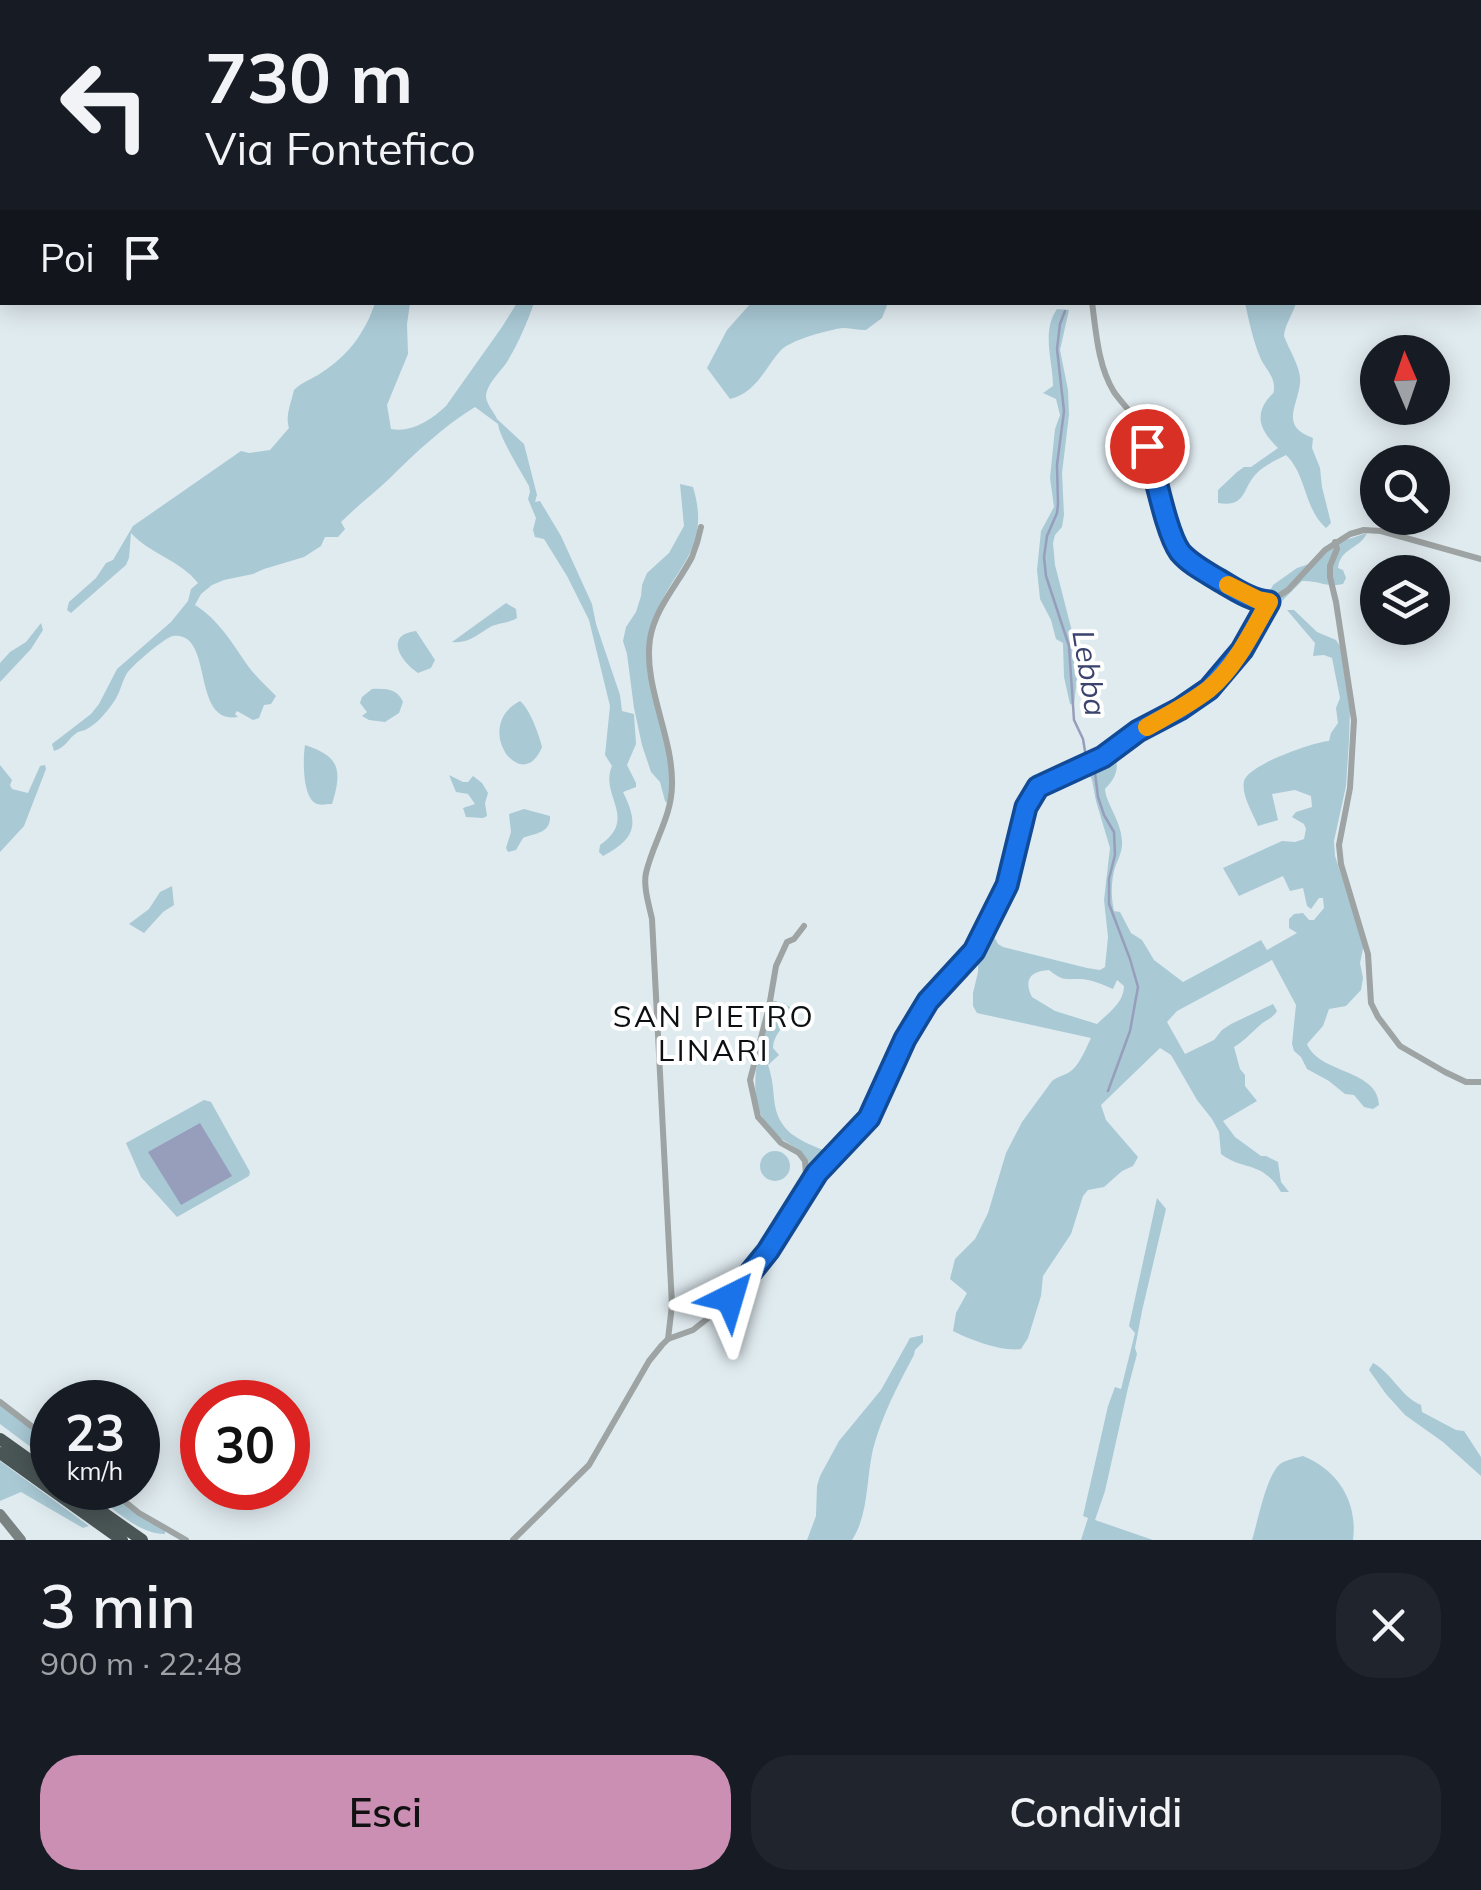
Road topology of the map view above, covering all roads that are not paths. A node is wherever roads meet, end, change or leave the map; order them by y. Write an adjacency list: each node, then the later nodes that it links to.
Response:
1 (1092, 305): 5 (street)
2 (701, 527): 9 (street)
3 (1334, 542): 4 (street); 5 (street); 7 (street)
4 (1481, 559)
5 (1269, 602): 8 (street)
6 (804, 926): 8 (street)
7 (1481, 1082)
8 (807, 1188): 9 (street)
9 (668, 1339): 22 (street)
10 (0, 1402): 11 (street)
11 (30, 1425)
12 (0, 1439): 14 (highway)
13 (0, 1452): 19 (highway)
14 (30, 1460)
15 (99, 1510): 20 (highway)
16 (136, 1510): 21 (street)
17 (0, 1514): 18 (main road)
18 (21, 1540)
19 (122, 1540)
20 (142, 1540)
21 (186, 1540)
22 (514, 1540)

